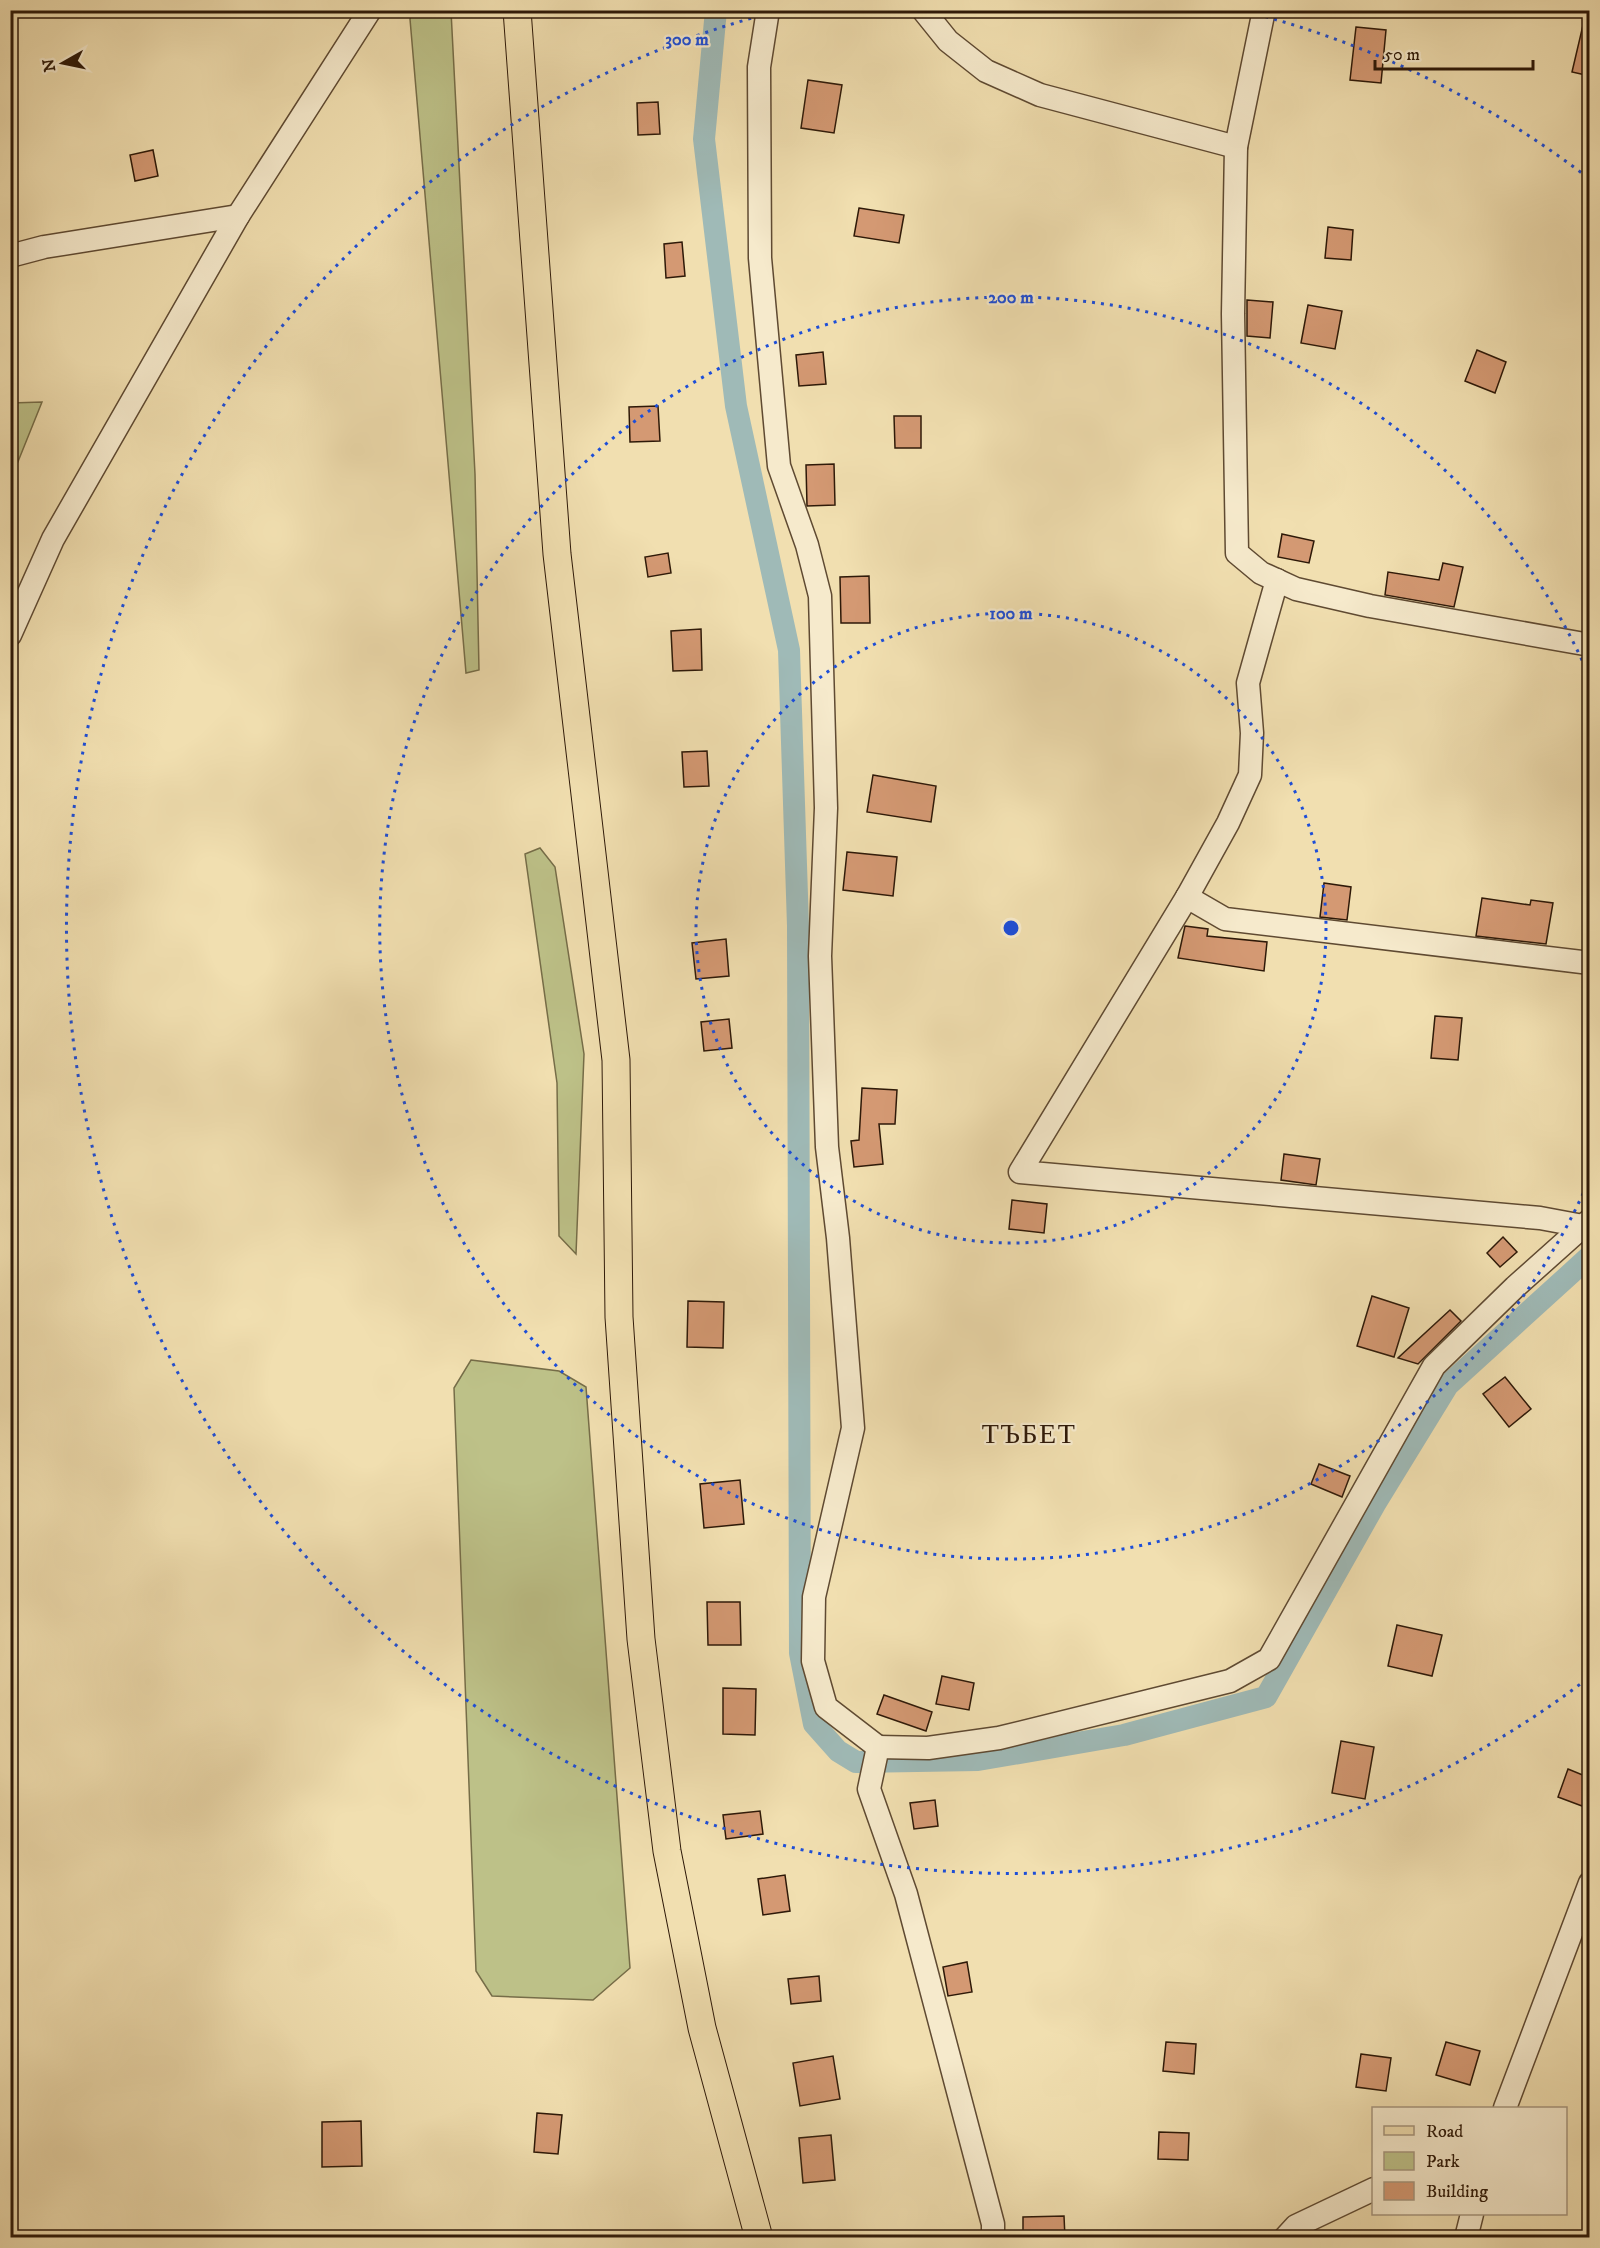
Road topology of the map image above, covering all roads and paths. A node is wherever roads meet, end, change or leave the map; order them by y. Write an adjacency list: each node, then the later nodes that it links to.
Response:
1 (370, 10): 7 (street)
2 (517, 10): 20 (main road)
3 (768, 10): 15 (street)
4 (923, 10): 6 (street)
5 (1264, 10): 6 (street)
6 (1236, 147): 9 (street)
7 (238, 216): 8 (street); 10 (street)
8 (10, 256)
9 (1277, 580): 11 (street); 12 (street)
10 (10, 634)
11 (1590, 645)
12 (1187, 897): 13 (street); 14 (street)
13 (1590, 963)
14 (1586, 1223): 15 (street)
15 (878, 1747): 21 (street)
16 (1590, 1883): 17 (street)
17 (1506, 2107)
18 (1372, 2190): 22 (street)
19 (1472, 2215): 23 (street)
20 (759, 2238)
21 (993, 2238)
22 (1285, 2238)
23 (1466, 2238)

